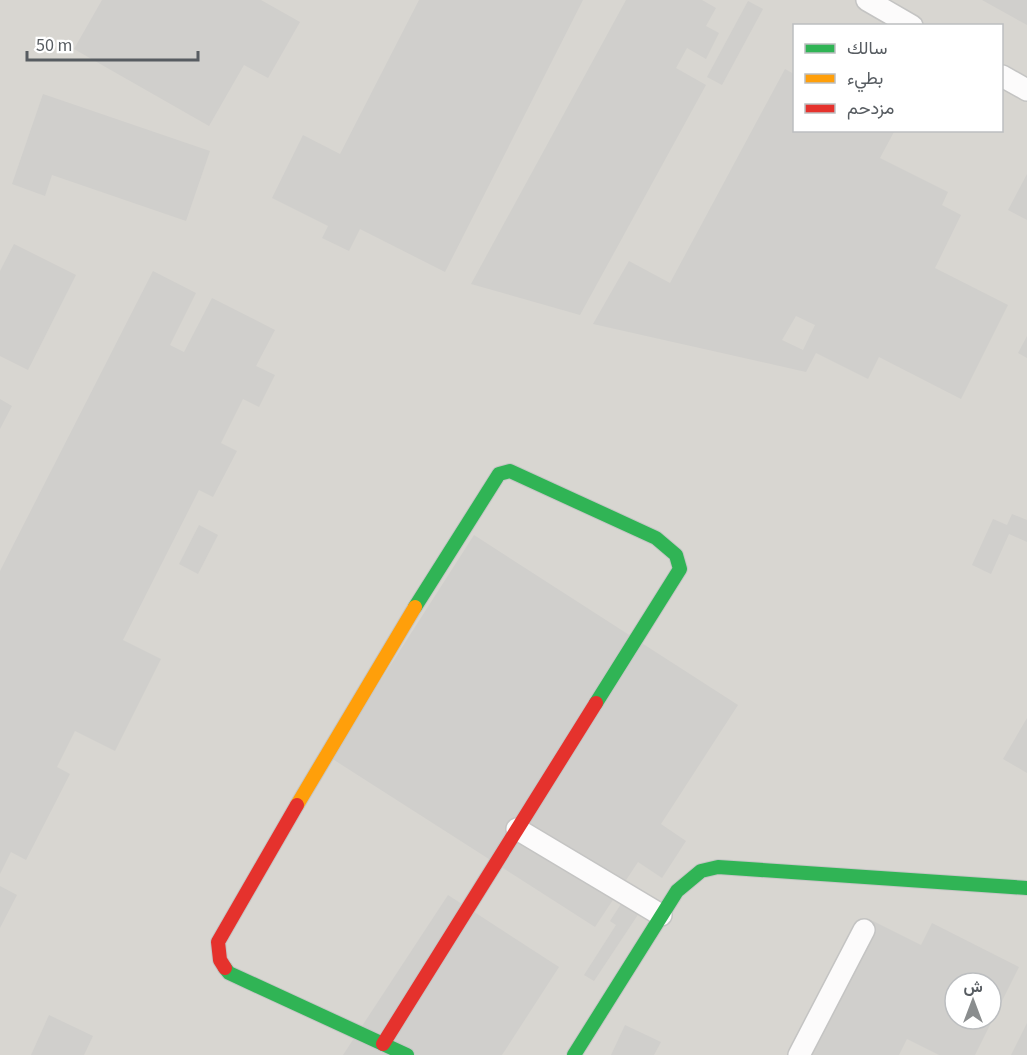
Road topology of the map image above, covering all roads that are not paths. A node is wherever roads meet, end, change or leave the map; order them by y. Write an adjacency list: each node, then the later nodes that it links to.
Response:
1 (867, 0): 2 (street)
2 (909, 24)
3 (1003, 77): 4 (street)
4 (1027, 90)
5 (518, 829): 7 (street); 9 (street); 9 (street)
6 (1027, 888): 7 (street)
7 (661, 915): 11 (street)
8 (864, 930): 12 (street)
9 (383, 1044): 10 (street)
10 (407, 1055)
11 (574, 1055)
12 (799, 1055)

